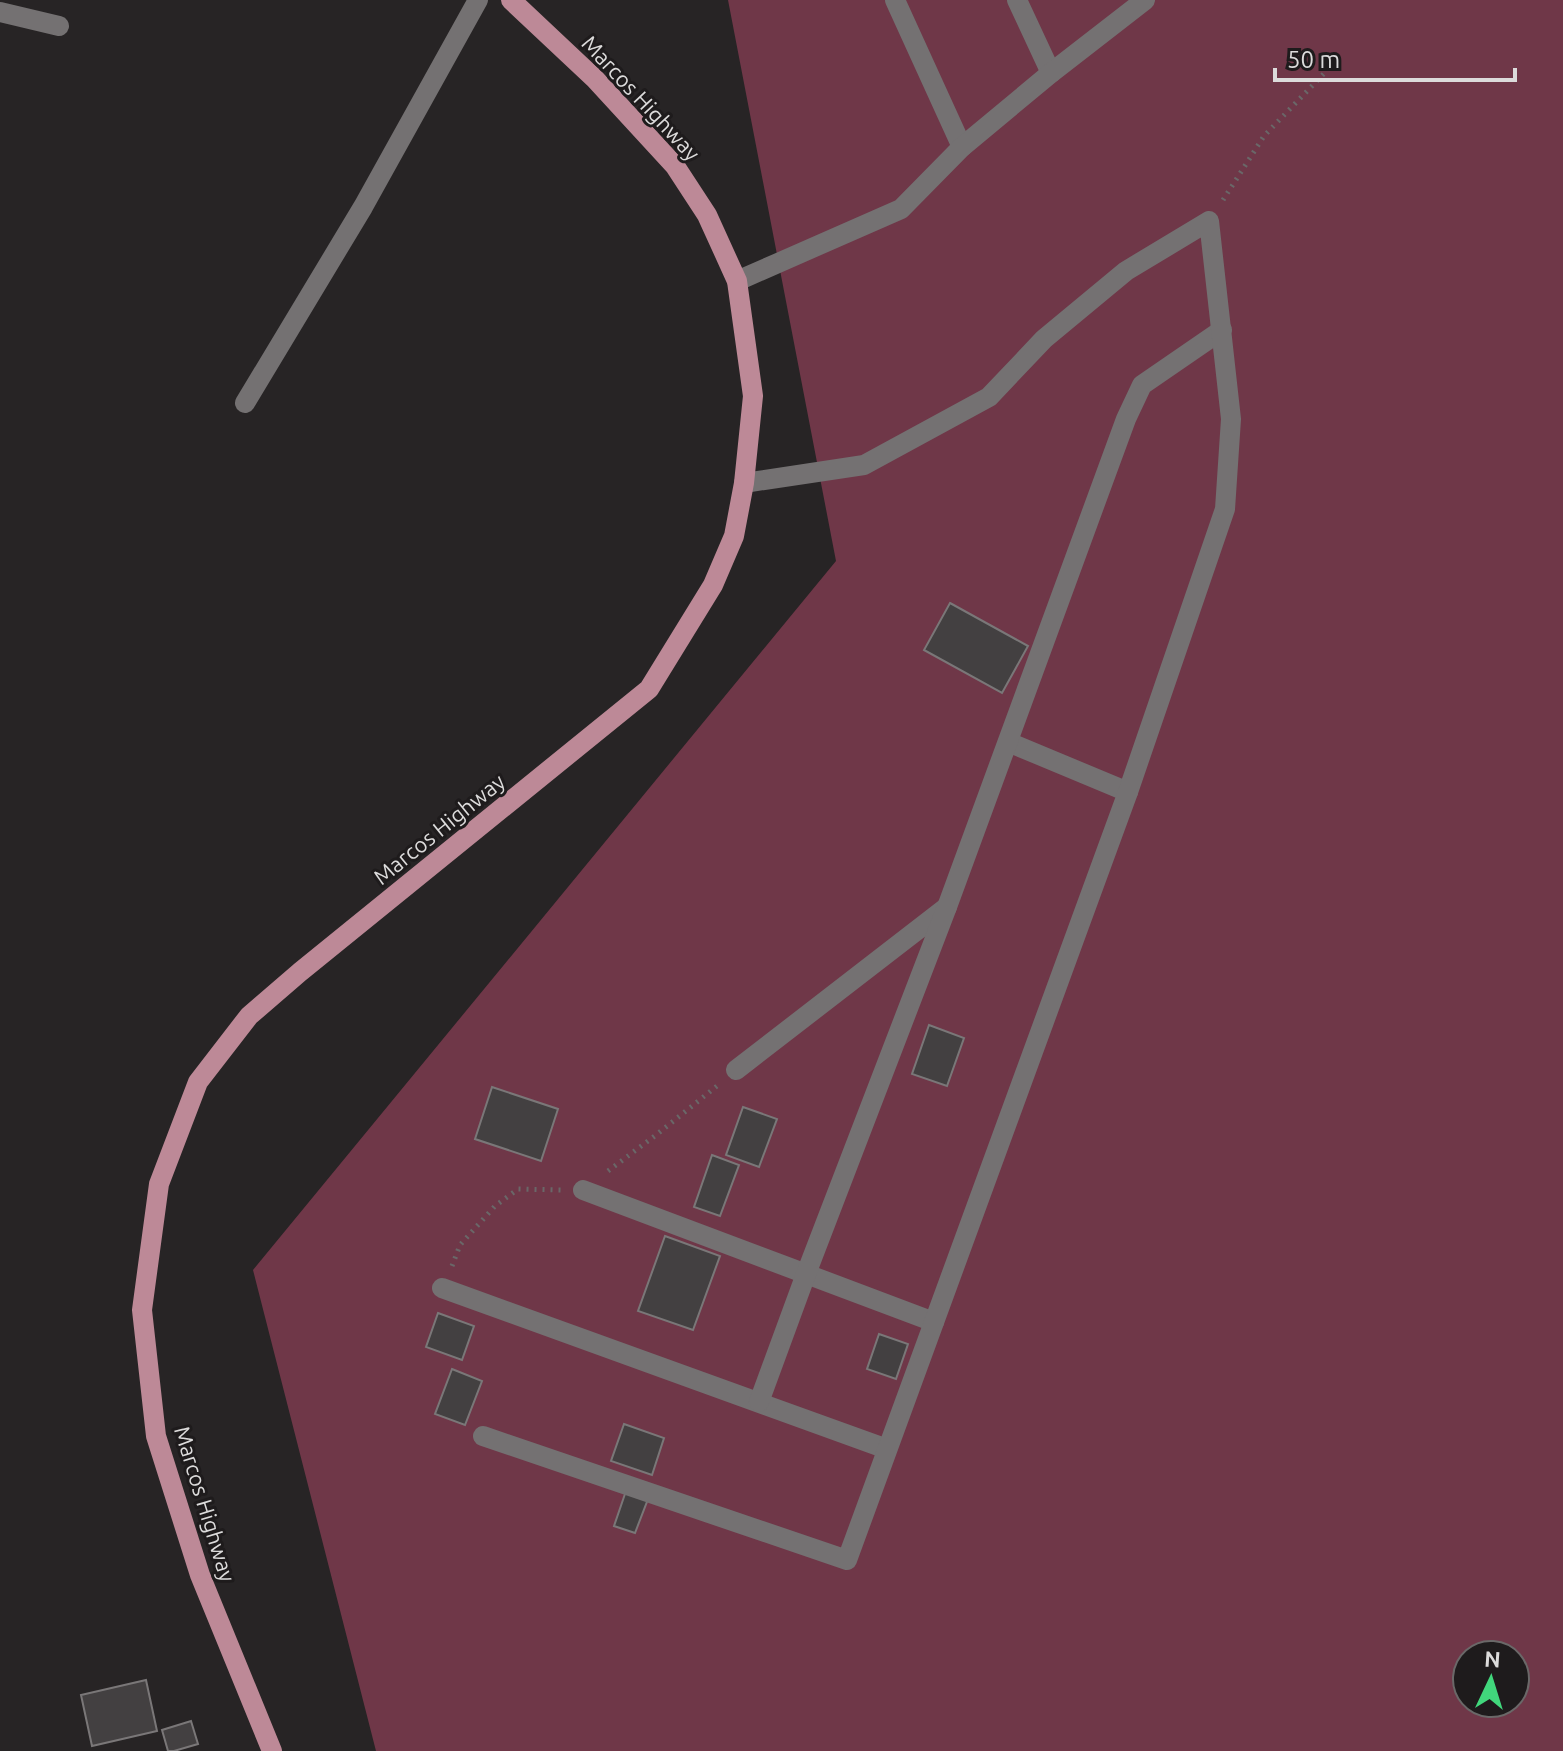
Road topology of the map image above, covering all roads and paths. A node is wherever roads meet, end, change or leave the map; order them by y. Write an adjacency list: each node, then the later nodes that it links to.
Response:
1 (478, 0): 14 (street)
2 (511, 0): 12 (main road, Marcos Highway)
3 (895, 0): 10 (street)
4 (1017, 0): 9 (street)
5 (1145, 0): 9 (street)
6 (0, 12): 7 (street)
7 (59, 26)
8 (1335, 62): 11 (path)
9 (1051, 73): 10 (street)
10 (962, 147): 12 (street)
11 (1209, 221): 13 (street); 15 (street)
12 (737, 281): 15 (main road, Marcos Highway)
13 (1222, 330): 16 (street); 17 (street)
14 (245, 403)
15 (744, 483): 27 (main road, Marcos Highway)
16 (1008, 742): 17 (street); 18 (street)
17 (1128, 792): 23 (street)
18 (947, 907): 19 (street); 21 (street)
19 (736, 1070)
20 (583, 1190): 21 (street)
21 (806, 1274): 23 (street); 24 (street)
22 (442, 1288): 24 (street)
23 (934, 1322): 26 (street)
24 (759, 1402): 26 (street)
25 (483, 1436): 26 (street)
26 (887, 1449)
27 (272, 1751)

